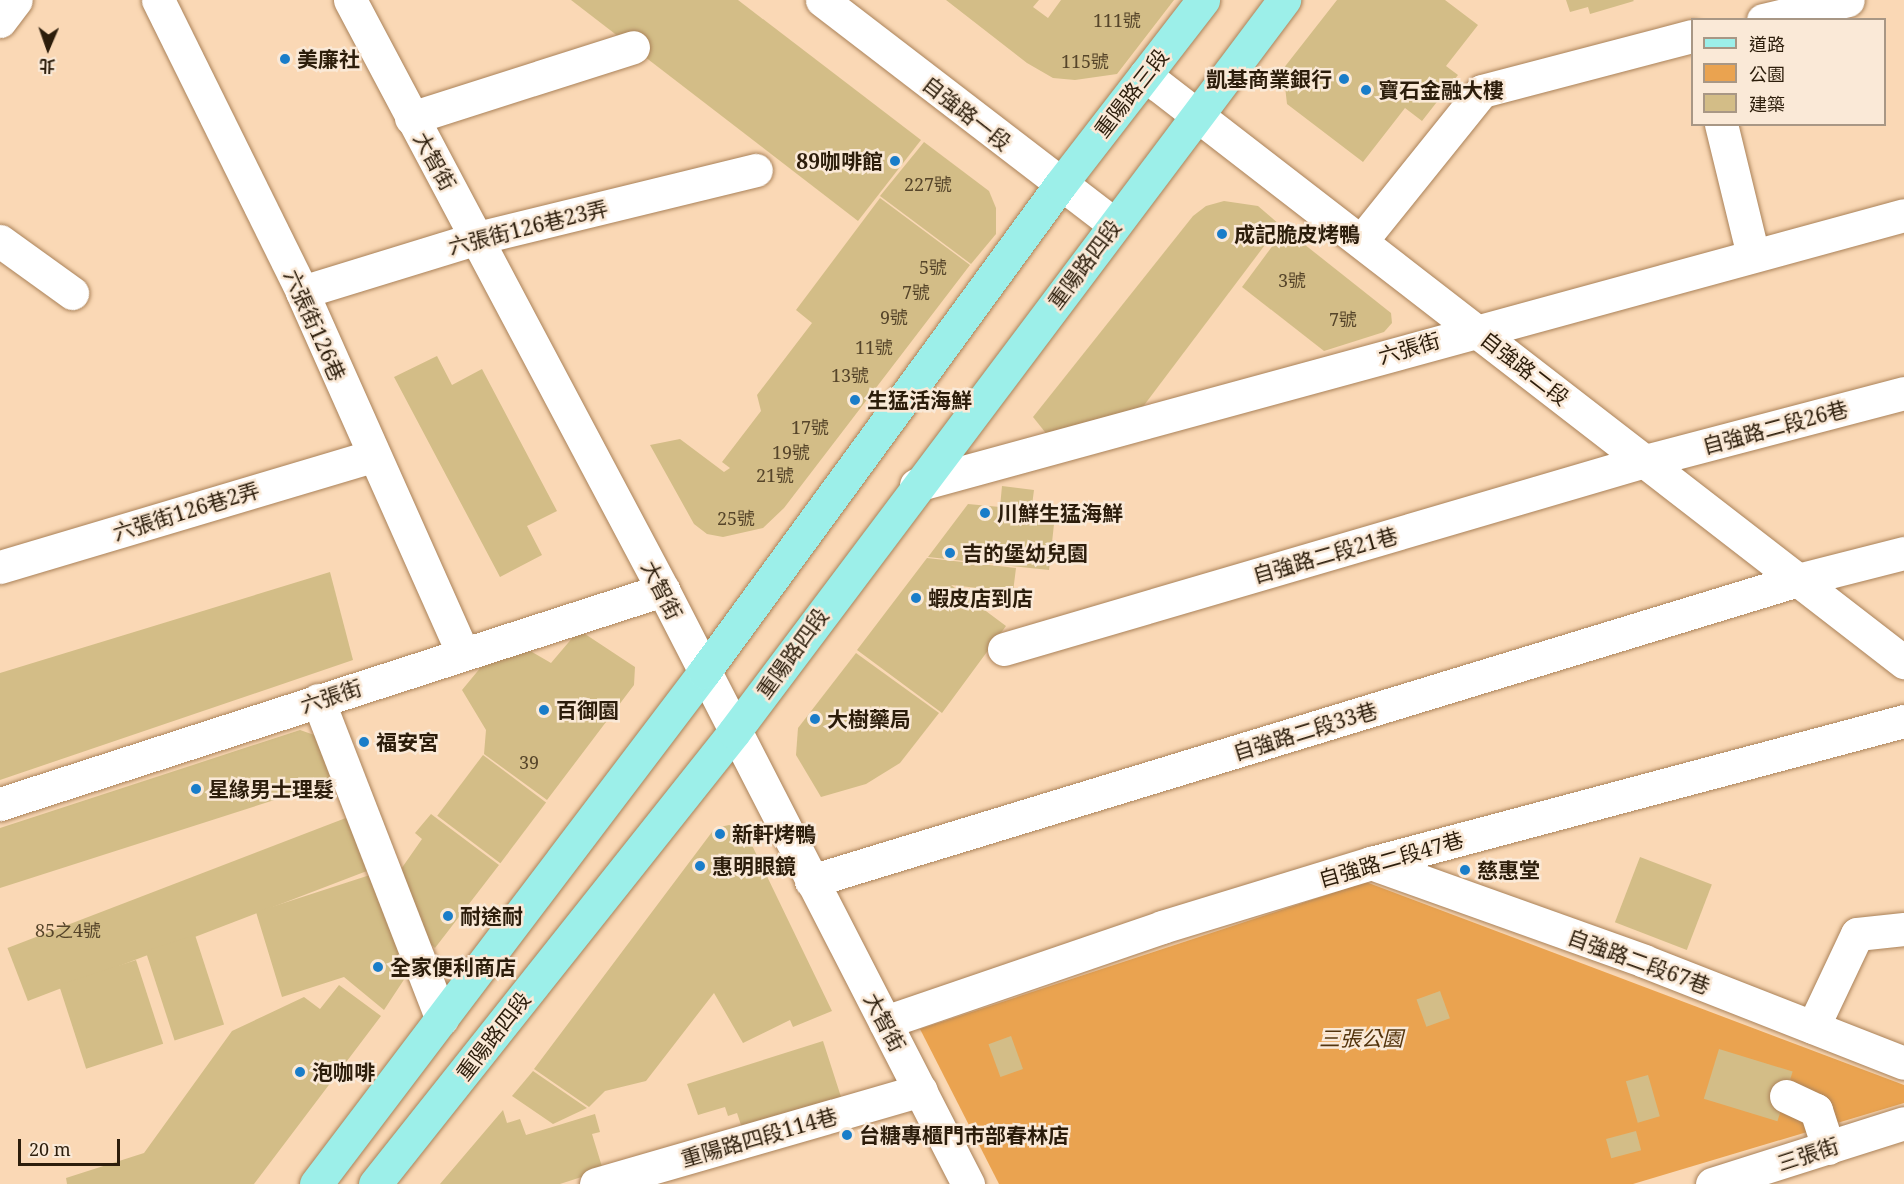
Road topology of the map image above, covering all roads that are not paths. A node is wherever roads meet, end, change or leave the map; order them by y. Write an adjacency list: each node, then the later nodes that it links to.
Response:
1 (158, 0): 22 (street, 六張街126巷)
2 (350, 0): 12 (street, 大智街)
3 (1203, 0): 10 (main road, 重陽路三段)
4 (1284, 0): 11 (main road)
5 (1848, 0): 7 (street)
6 (840, 5): 15 (street, 自強路一段)
7 (1772, 18)
8 (1691, 36): 19 (street)
9 (633, 47): 12 (street)
10 (1145, 75): 11 (street, 自強路二段); 15 (main road, 重陽路三段)
11 (1198, 113): 17 (main road, 重陽路四段); 19 (street, 自強路二段)
12 (411, 118): 18 (street, 大智街)
13 (1721, 126): 21 (street)
14 (756, 170): 18 (street, 六張街126巷23弄)
15 (1060, 185): 17 (street, 自強路一段); 36 (main road)
16 (1904, 215): 21 (street, 六張街)
17 (1114, 224): 28 (main road, 重陽路四段)
18 (477, 238): 22 (street, 六張街126巷23弄); 32 (street, 大智街)
19 (1362, 240): 24 (street, 自強路二段)
20 (0, 241): 23 (street)
21 (1753, 255): 24 (street, 六張街)
22 (302, 292): 26 (street, 六張街126巷)
23 (72, 294)
24 (1476, 329): 27 (street, 自強路二段); 28 (street, 六張街)
25 (1904, 393): 27 (street, 自強路二段26巷)
26 (372, 456): 30 (street, 六張街126巷2弄); 34 (street, 六張街126巷)
27 (1645, 462): 31 (street, 自強路二段); 33 (street, 自強路二段21巷)
28 (916, 485): 39 (main road, 重陽路四段)
29 (1904, 553): 31 (street, 自強路二段33巷)
30 (0, 567)
31 (1798, 580): 35 (street, 自強路二段); 42 (street, 自強路二段33巷)
32 (663, 590): 34 (street, 六張街); 36 (street, 大智街)
33 (1004, 649)
34 (463, 654): 37 (street, 六張街)
35 (1904, 662)
36 (704, 672): 39 (street, 大智街); 44 (main road)
37 (318, 700): 40 (street, 六張街); 44 (street)
38 (1904, 721): 41 (street, 自強路二段47巷)
39 (734, 732): 42 (street, 大智街); 53 (main road, 重陽路四段)
40 (0, 804)
41 (1371, 863): 45 (street, 自強路二段47巷); 46 (street, 自強路二段67巷)
42 (811, 881): 45 (street, 大智街)
43 (1904, 929): 46 (street)
44 (442, 1019): 52 (main road)
45 (885, 1022): 48 (street, 大智街)
46 (1813, 1027): 47 (street, 自強路二段67巷)
47 (1904, 1063)
48 (921, 1090): 54 (street, 重陽路四段114巷); 55 (street, 大智街)
49 (1785, 1096): 51 (street)
50 (1904, 1123): 51 (street, 三張街)
51 (1828, 1148): 56 (street, 三張街)
52 (316, 1184)
53 (375, 1184)
54 (596, 1184)
55 (968, 1184)
56 (1712, 1184)

